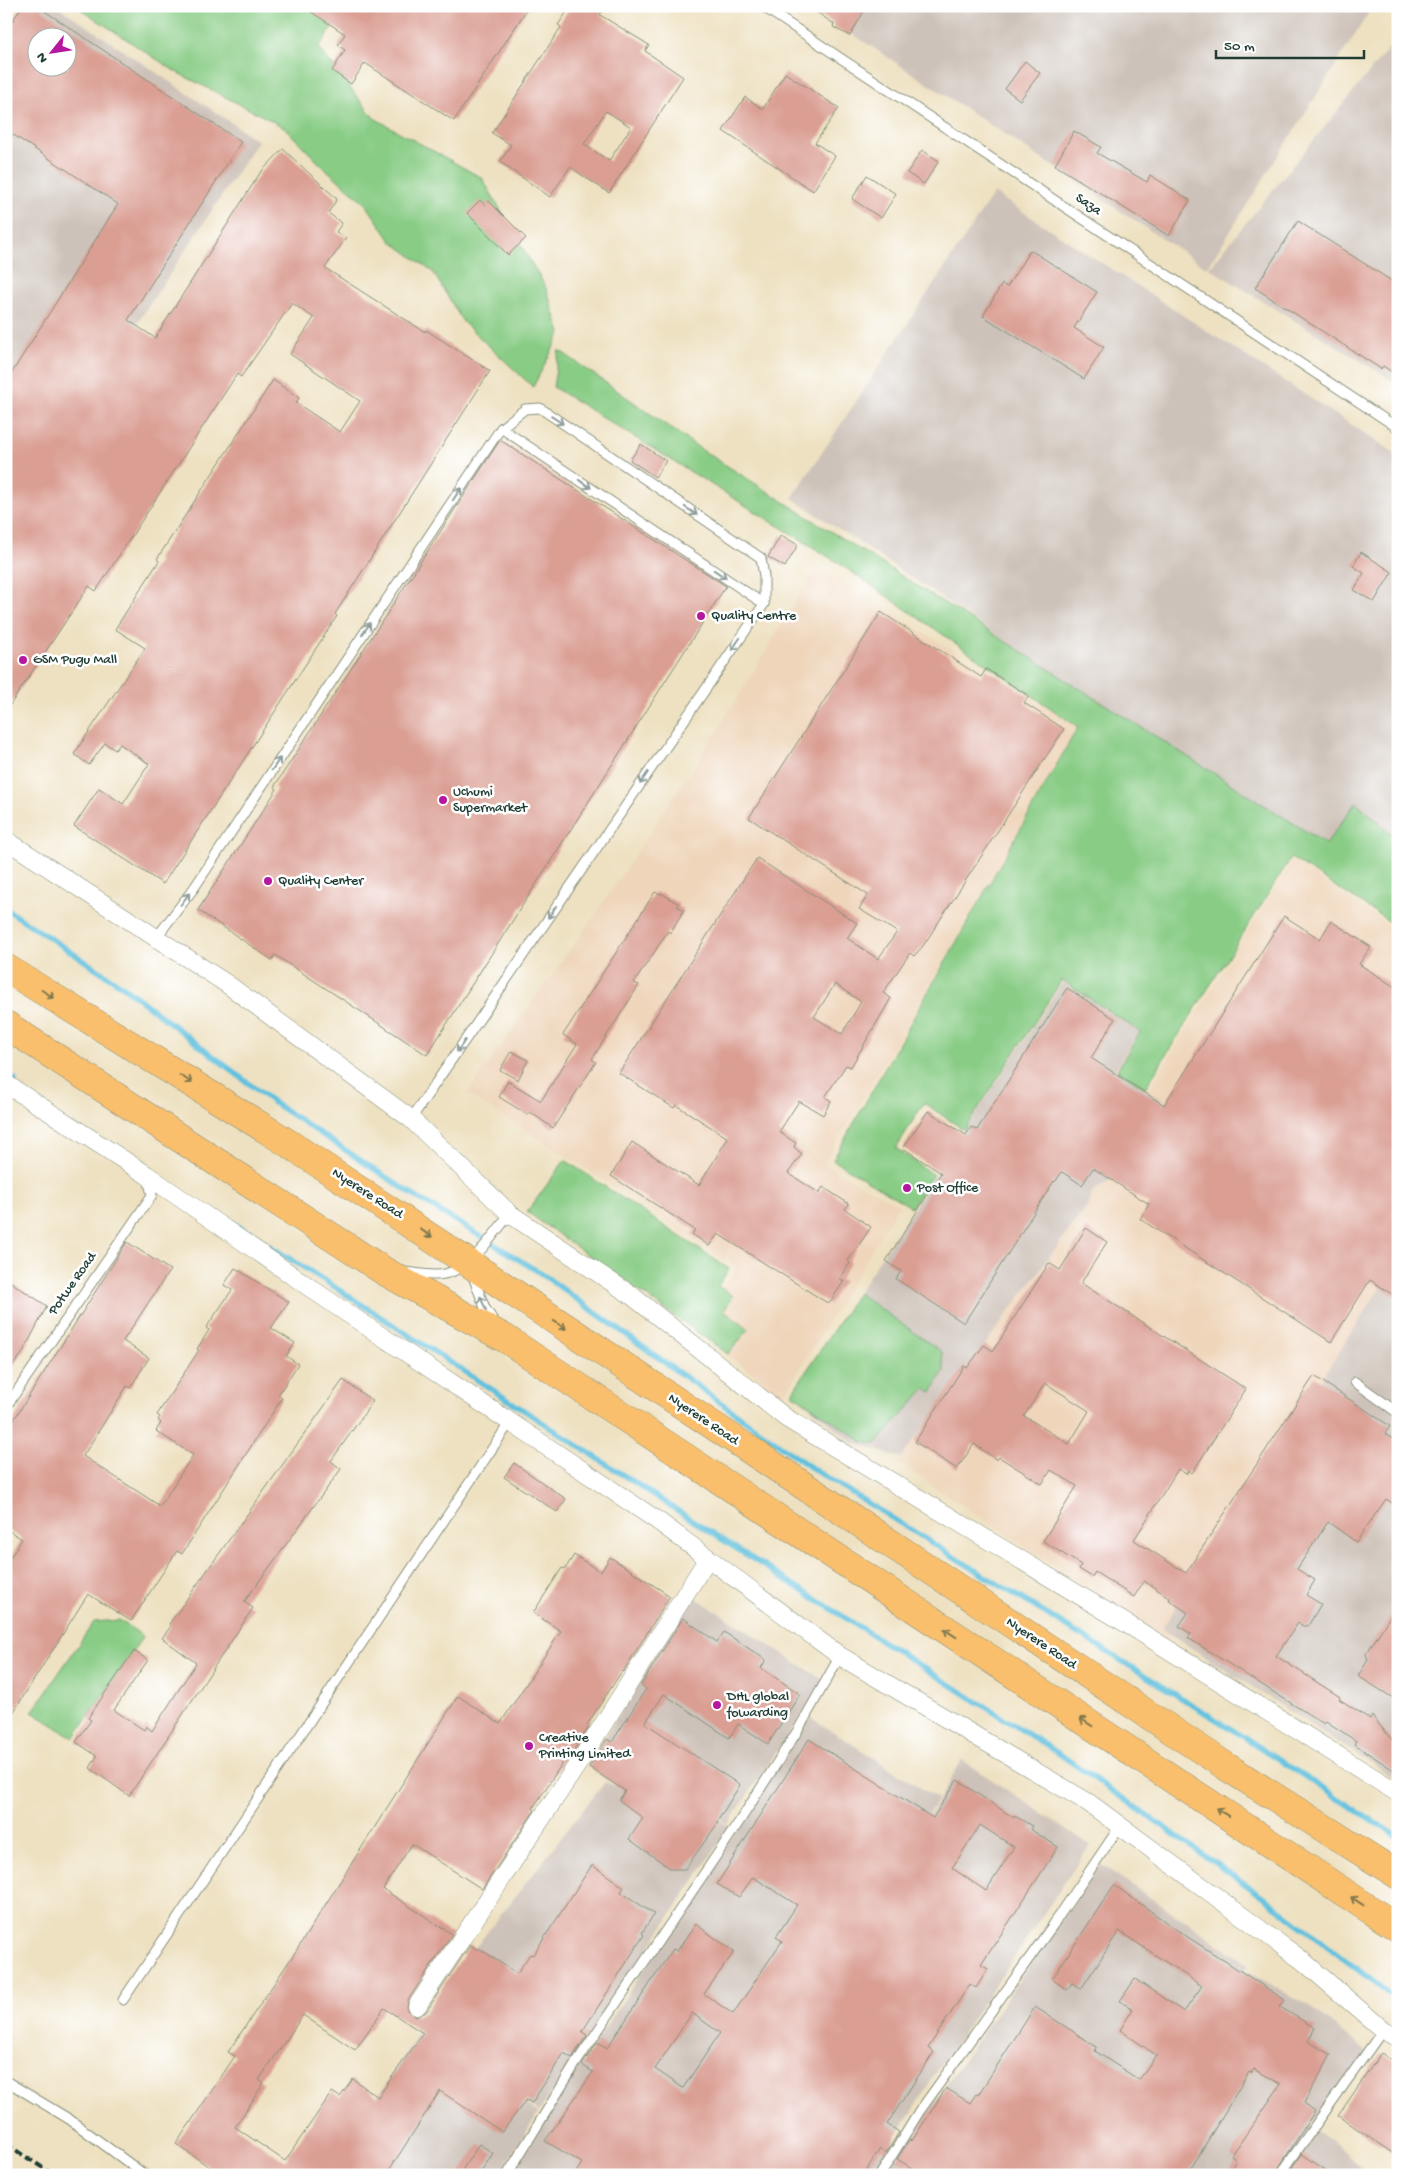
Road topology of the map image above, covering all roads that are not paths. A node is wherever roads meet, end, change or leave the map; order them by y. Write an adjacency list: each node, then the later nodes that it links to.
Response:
1 (762, 6): 3 (lane, Saza)
2 (501, 428): 4 (lane, one-way to 4); 4 (lane, one-way to 4); 6 (lane, one-way to 2)
3 (1398, 428)
4 (764, 604): 10 (lane, one-way to 10)
5 (6, 840): 6 (street)
6 (156, 938): 10 (street)
7 (6, 968): 13 (highway, Nyerere Road, one-way to 13)
8 (6, 1025): 14 (highway)
9 (6, 1084): 11 (street)
10 (411, 1119): 12 (street)
11 (147, 1175): 17 (lane, Potwe Road); 19 (street)
12 (510, 1214): 13 (lane); 22 (street)
13 (469, 1262): 14 (lane); 15 (lane, one-way to 13); 24 (highway, Nyerere Road, one-way to 24)
14 (384, 1271): 15 (highway)
15 (506, 1339): 25 (highway, one-way to 15)
16 (1355, 1382): 18 (lane)
17 (6, 1407)
18 (1398, 1413)
19 (510, 1422): 20 (street); 26 (lane)
20 (708, 1558): 21 (street); 27 (street)
21 (840, 1656): 23 (street); 31 (lane)
22 (1398, 1793)
23 (1120, 1826): 28 (street); 32 (lane)
24 (1398, 1875)
25 (1398, 1928)
26 (123, 2000)
27 (417, 2006)
28 (1391, 2034): 33 (lane)
29 (6, 2081): 30 (lane)
30 (145, 2175)
31 (507, 2175)
32 (880, 2175)
33 (1280, 2175)

